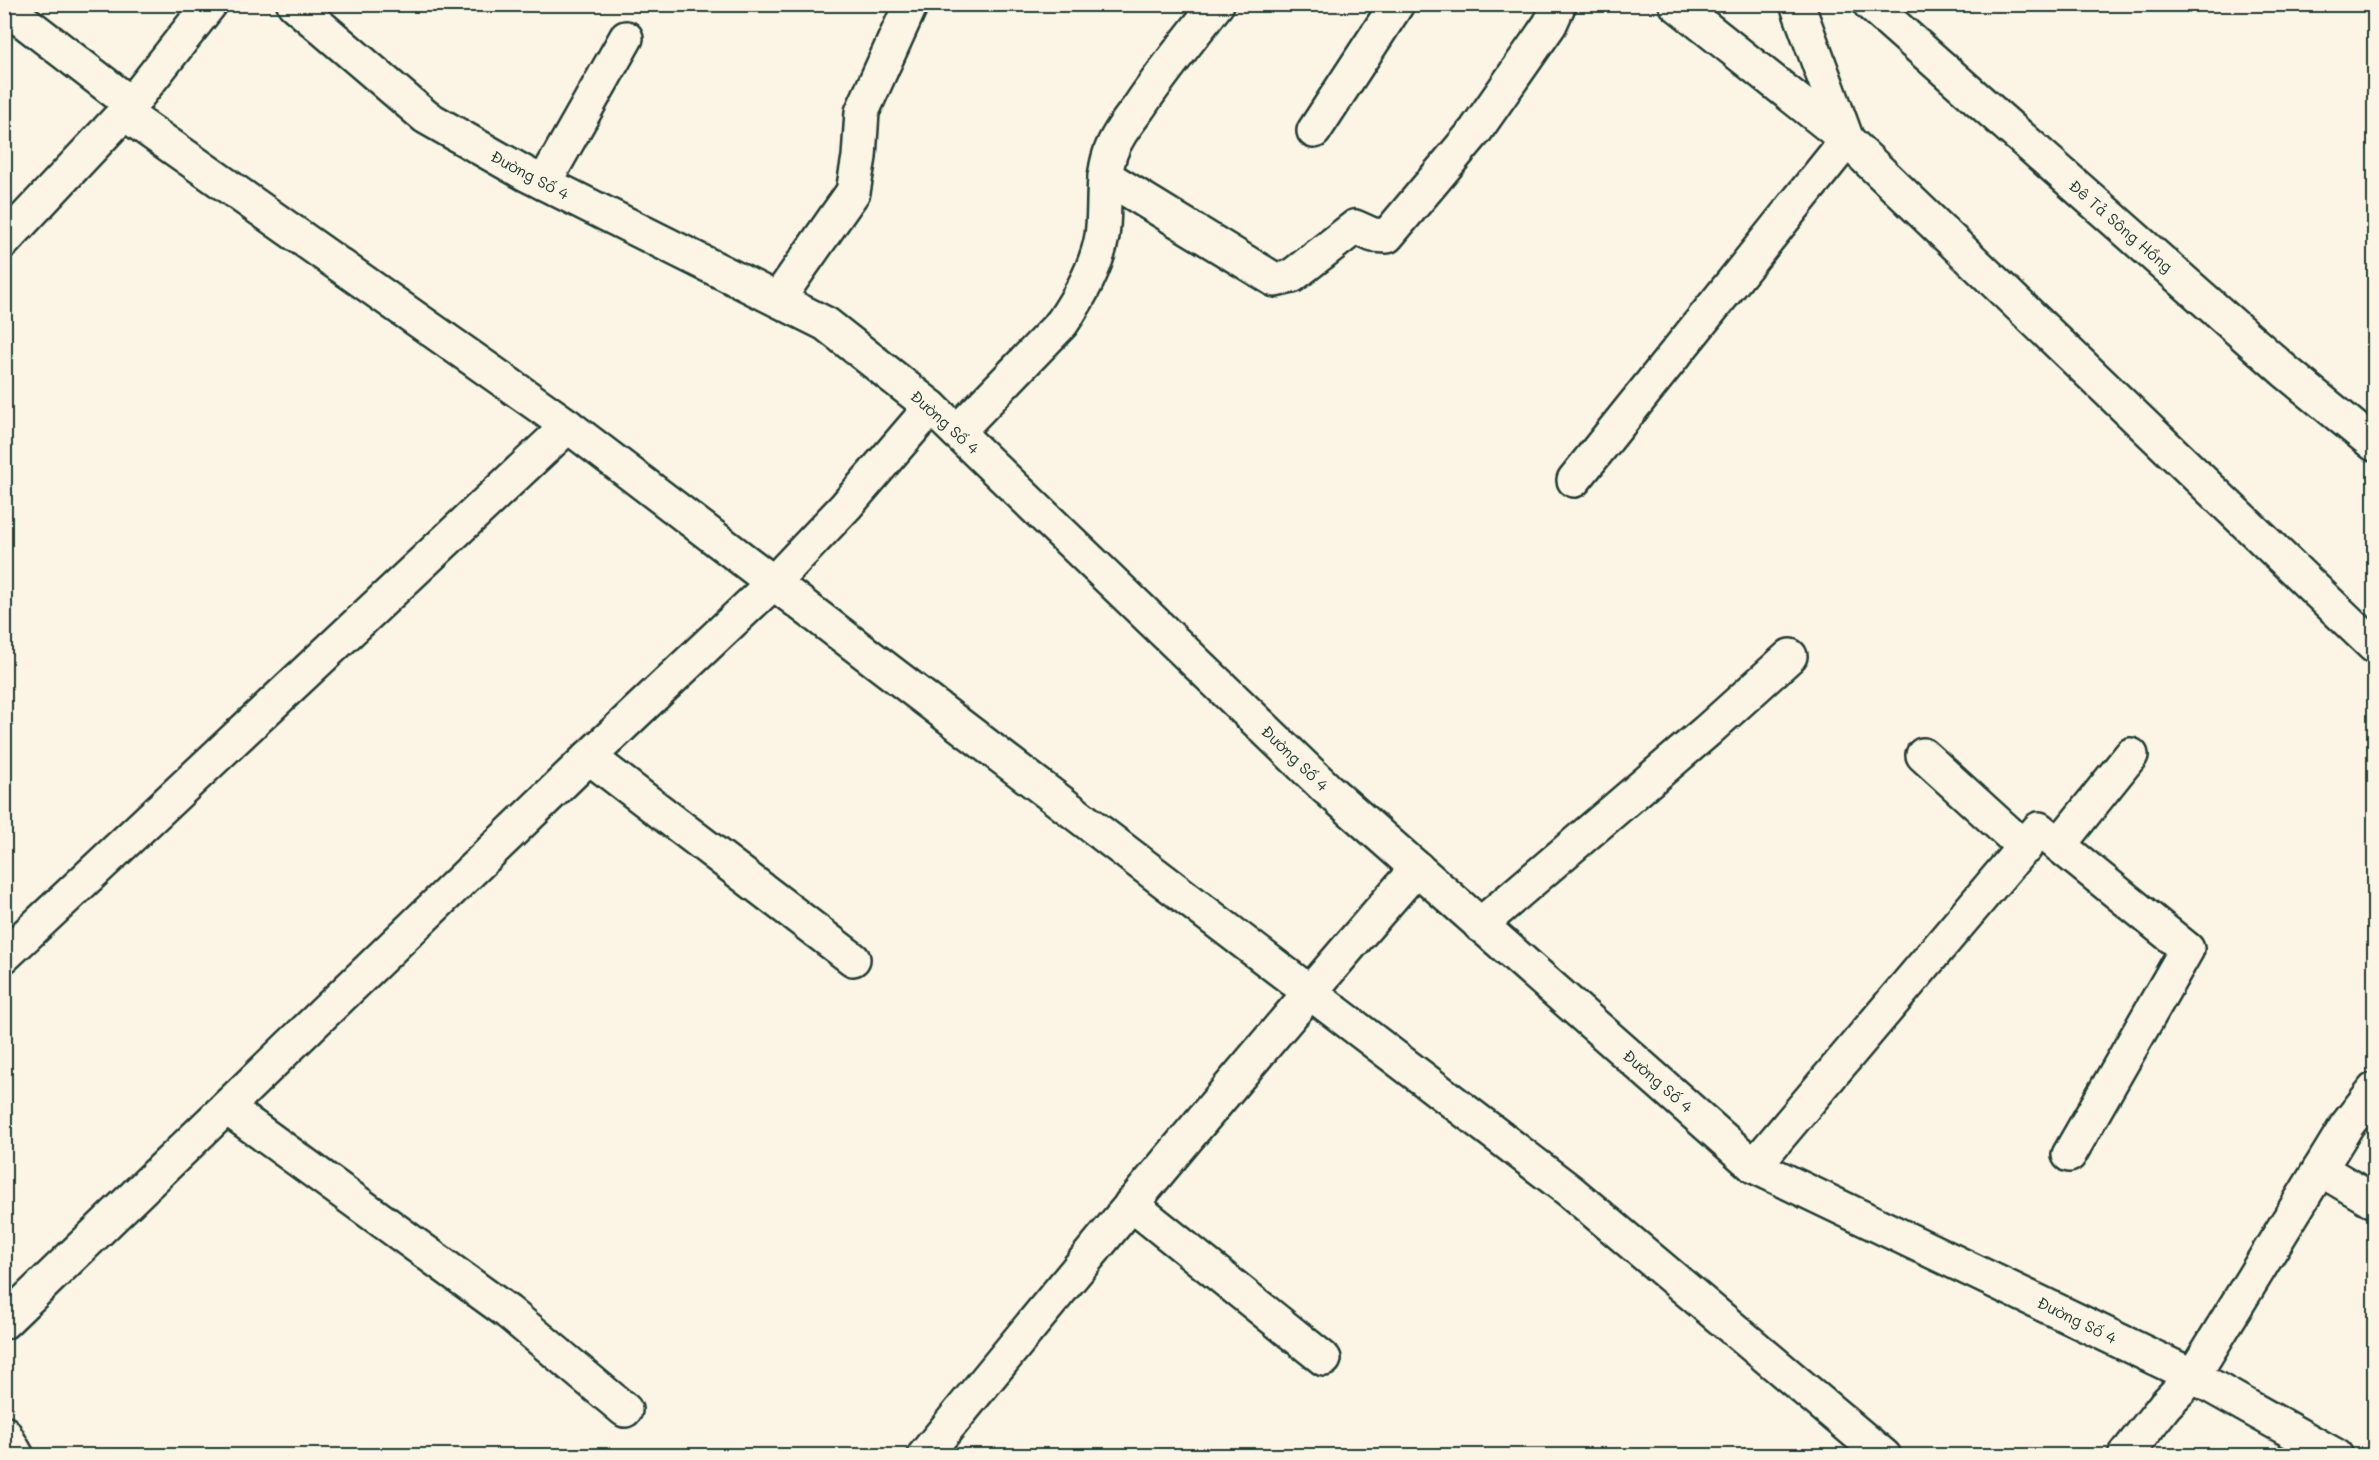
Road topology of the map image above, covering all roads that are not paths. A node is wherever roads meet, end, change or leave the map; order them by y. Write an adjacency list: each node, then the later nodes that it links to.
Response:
1 (210, 4): 12 (street)
2 (294, 4): 16 (street, Đường Số 4)
3 (911, 4): 18 (street)
4 (1217, 4): 15 (street)
5 (1398, 4): 13 (street)
6 (1676, 4): 14 (street)
7 (1797, 4): 14 (street)
8 (1870, 4): 22 (street, Đê Tả Sông Hồng)
9 (4, 6): 12 (street)
10 (1545, 11): 15 (street)
11 (626, 38): 16 (street)
12 (128, 109): 17 (street); 20 (street)
13 (1314, 131)
14 (1847, 140): 23 (street); 25 (street)
15 (1105, 176): 21 (street)
16 (544, 183): 18 (street, Đường Số 4)
17 (4, 241)
18 (778, 299): 19 (street, Đường Số 4)
19 (931, 407): 21 (street, Đường Số 4); 24 (street)
20 (568, 426): 24 (street); 34 (street)
21 (957, 432): 32 (street, Đường Số 4)
22 (2373, 444)
23 (1574, 480)
24 (773, 583): 29 (street); 36 (street)
25 (2374, 646)
26 (1790, 656): 33 (street)
27 (1923, 755): 31 (street)
28 (2131, 755): 30 (street)
29 (589, 757): 35 (street); 38 (street)
30 (2059, 846): 31 (street); 39 (street)
31 (2025, 848): 40 (street)
32 (1417, 868): 33 (street, Đường Số 4); 36 (street)
33 (1480, 925): 40 (street, Đường Số 4)
34 (4, 956)
35 (853, 959)
36 (1309, 992): 43 (street); 51 (street)
37 (2374, 1090): 41 (street)
38 (227, 1108): 44 (street); 47 (street)
39 (2068, 1155)
40 (1754, 1166): 46 (street, Đường Số 4)
41 (2320, 1169): 42 (street); 46 (street)
42 (2374, 1201)
43 (1131, 1204): 45 (street); 50 (street)
44 (4, 1322)
45 (1324, 1359)
46 (2193, 1376): 52 (street); 53 (street, Đường Số 4)
47 (625, 1410)
48 (4, 1433): 49 (street)
49 (17, 1455)
50 (924, 1455)
51 (1884, 1455)
52 (2125, 1455)
53 (2336, 1455)

